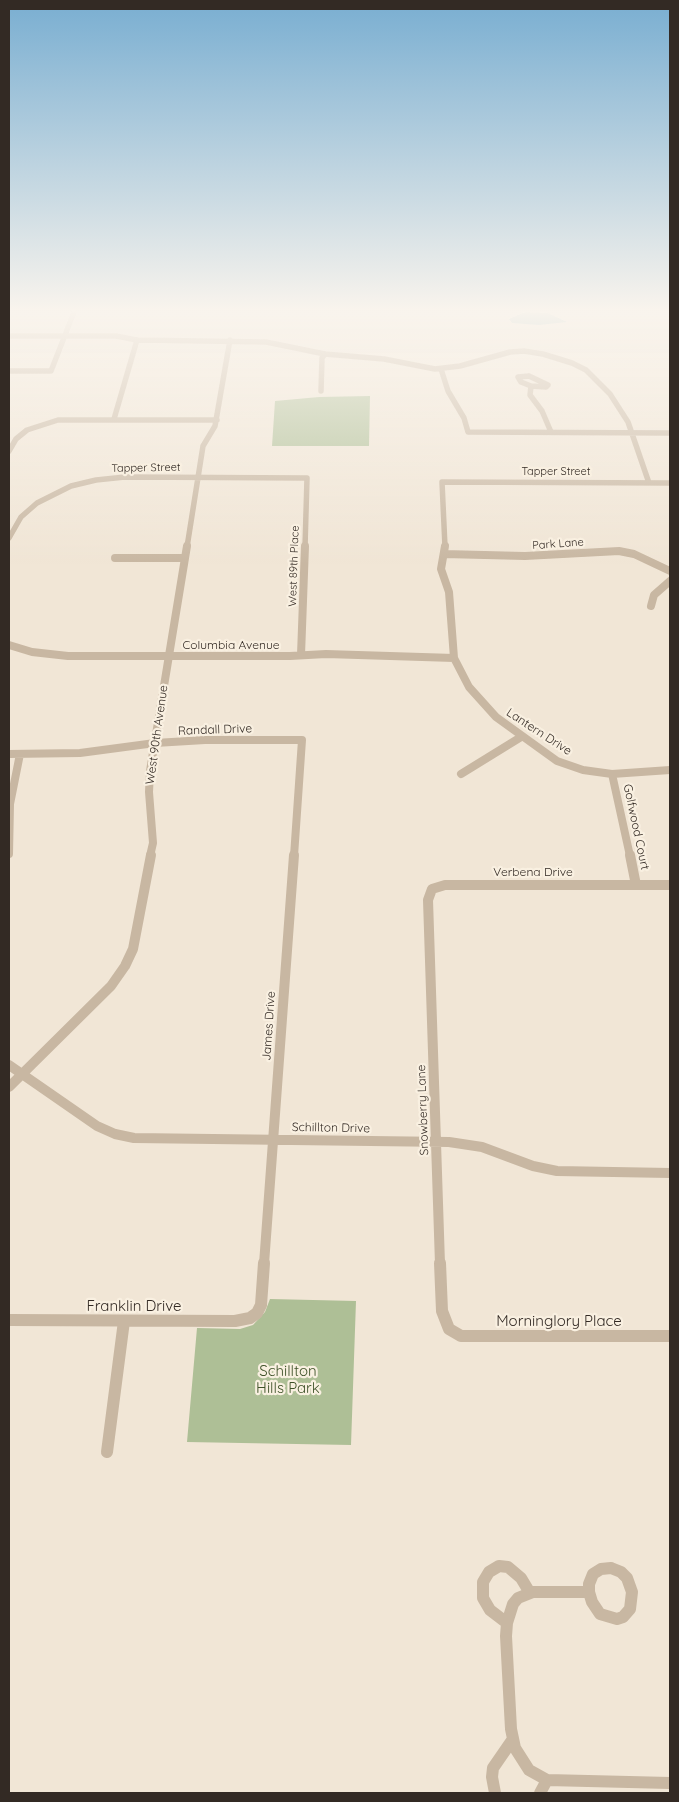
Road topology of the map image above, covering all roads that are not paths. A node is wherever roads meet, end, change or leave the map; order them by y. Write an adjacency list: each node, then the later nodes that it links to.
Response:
1 (121, 396): 6 (street)
2 (221, 396): 7 (street, West 90th Avenue)
3 (451, 396): 8 (street)
4 (531, 396): 9 (street)
5 (612, 396): 11 (street)
6 (114, 419): 7 (street); 12 (street)
7 (217, 420): 13 (street, West 90th Avenue)
8 (468, 432): 9 (street)
9 (551, 432): 11 (street)
10 (670, 432): 11 (street)
11 (632, 433): 16 (street)
12 (9, 451)
13 (198, 477): 14 (street, Tapper Street); 18 (street, Tapper Street); 21 (street, West 90th Avenue)
14 (307, 478): 26 (street, West 89th Place)
15 (442, 482): 16 (street, Tapper Street); 19 (street, Lantern Drive)
16 (649, 482): 17 (street, Tapper Street)
17 (670, 482)
18 (9, 538)
19 (444, 554): 22 (street, Park Lane); 28 (street, Lantern Drive)
20 (115, 558): 21 (street)
21 (185, 558): 27 (street, West 90th Avenue)
22 (670, 571)
23 (670, 581): 24 (street)
24 (651, 606)
25 (9, 645): 27 (street, Columbia Avenue)
26 (301, 655): 27 (street, Columbia Avenue); 28 (street, Columbia Avenue)
27 (169, 656): 31 (street, West 90th Avenue)
28 (454, 658): 29 (street, Lantern Drive)
29 (521, 737): 35 (street); 36 (street, Lantern Drive)
30 (302, 740): 31 (street, Randall Drive); 44 (street, James Drive)
31 (155, 743): 33 (street, Randall Drive); 42 (street, West 90th Avenue)
32 (9, 754): 33 (street, Randall Drive)
33 (20, 754): 37 (street)
34 (670, 770): 36 (street, Lantern Drive)
35 (461, 774)
36 (612, 774): 38 (street, Golfwood Court)
37 (9, 854)
38 (636, 885): 39 (street, Verbena Drive); 40 (street, Verbena Drive)
39 (670, 885)
40 (432, 889): 45 (street, Snowberry Lane)
41 (9, 1064): 42 (street, Schillton Drive)
42 (22, 1074): 43 (street, West 90th Avenue); 44 (street, Schillton Drive)
43 (9, 1088)
44 (274, 1140): 45 (street, Schillton Drive); 47 (street, James Drive)
45 (436, 1142): 46 (street, Schillton Drive); 50 (street, Snowberry Lane)
46 (670, 1173)
47 (256, 1313): 49 (street, Franklin Drive)
48 (9, 1320): 49 (street, Franklin Drive)
49 (124, 1321): 52 (street)
50 (449, 1329): 51 (street, Morninglory Place)
51 (670, 1336)
52 (107, 1452)
53 (589, 1592): 54 (street)
54 (530, 1593): 55 (street); 55 (street)
55 (507, 1623): 56 (street)
56 (512, 1739): 58 (street); 59 (street)
57 (670, 1783): 58 (street)
58 (544, 1787)
59 (495, 1793)

